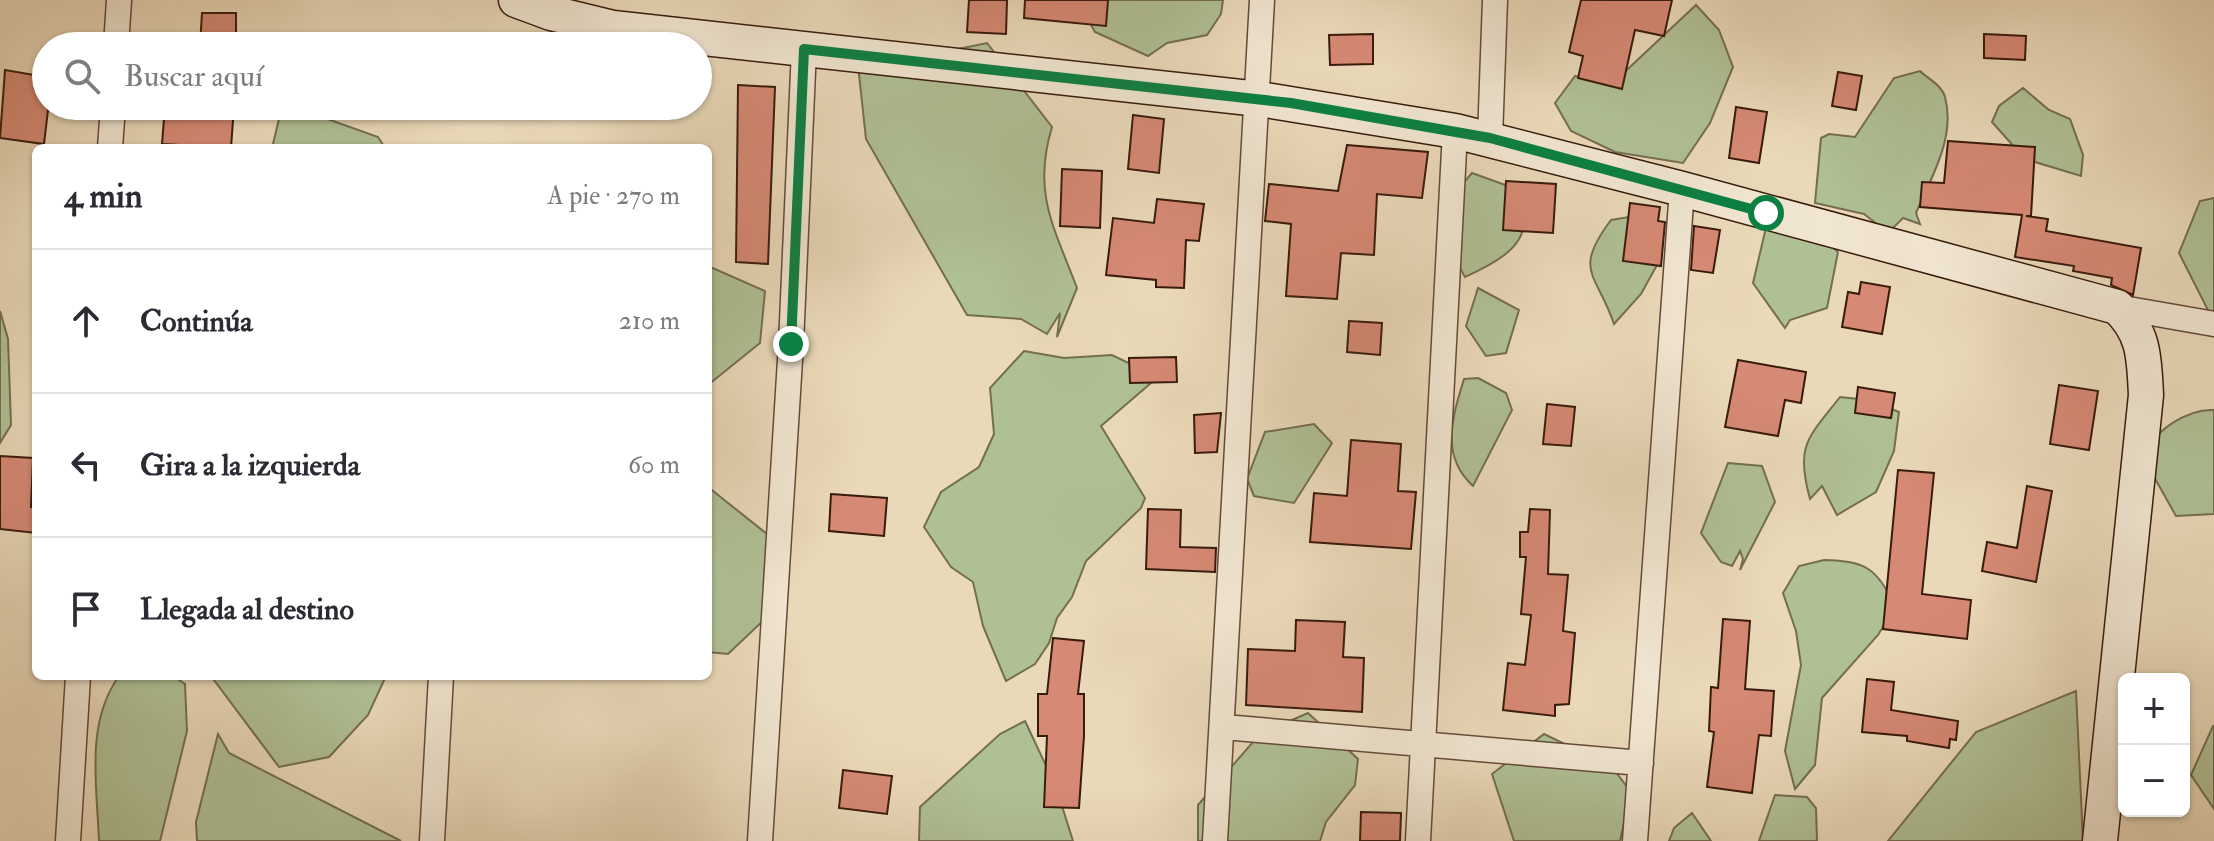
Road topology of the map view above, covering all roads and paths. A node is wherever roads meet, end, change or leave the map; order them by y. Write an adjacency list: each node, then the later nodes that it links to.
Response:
1 (119, 0): 5 (street)
2 (516, 0): 6 (main road)
3 (1262, 0): 9 (street)
4 (1495, 0): 12 (street)
5 (117, 32)
6 (649, 32)
7 (712, 39): 8 (main road)
8 (804, 49): 9 (main road); 24 (street)
9 (1259, 99): 11 (main road); 19 (street)
10 (112, 120): 13 (street)
11 (1455, 131): 12 (main road); 20 (street)
12 (1490, 138): 14 (main road)
13 (110, 144)
14 (1682, 189): 15 (main road); 21 (street)
15 (2117, 307): 16 (street); 28 (main road)
16 (2214, 324)
17 (78, 680): 22 (street)
18 (441, 680): 23 (street)
19 (1224, 727): 20 (street); 25 (street)
20 (1421, 744): 21 (street); 26 (street)
21 (1641, 763): 27 (street)
22 (68, 841)
23 (432, 841)
24 (760, 841)
25 (1215, 841)
26 (1418, 841)
27 (1635, 841)
28 (2100, 841)

